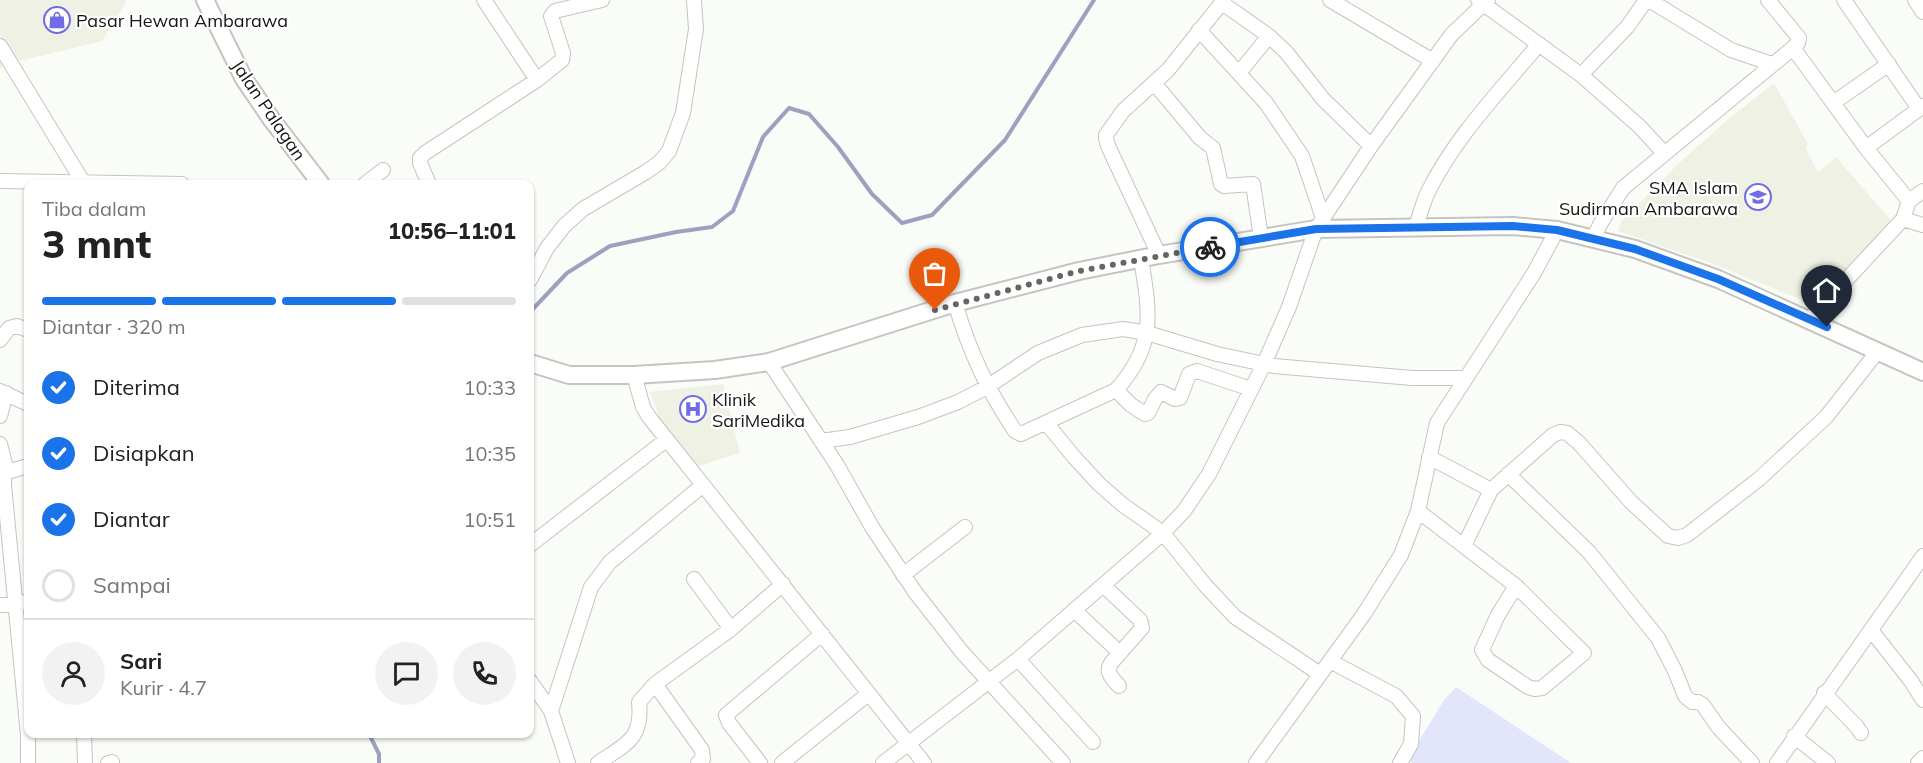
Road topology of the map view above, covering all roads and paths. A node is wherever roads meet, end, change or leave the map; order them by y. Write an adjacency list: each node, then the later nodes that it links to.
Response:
1 (205, 0): 32 (main road, Jalan Palagan)
2 (484, 0): 23 (street)
3 (602, 0): 23 (street)
4 (694, 0): 48 (street)
5 (1330, 0): 18 (street)
6 (1647, 0): 19 (street); 22 (street)
7 (1768, 0): 17 (street)
8 (1844, 0): 20 (street)
9 (1915, 0): 12 (street)
10 (1223, 1): 13 (street); 14 (street)
11 (1483, 1): 15 (street); 18 (street)
12 (1923, 12)
13 (1199, 30): 21 (street); 24 (street)
14 (1269, 36): 21 (street); 27 (street)
15 (1539, 44): 22 (street); 42 (street)
16 (0, 46): 31 (street)
17 (1793, 48): 19 (street); 25 (street)
18 (1433, 61): 27 (street)
19 (1772, 64): 29 (street)
20 (1889, 64): 25 (street); 26 (street)
21 (1239, 73): 40 (street)
22 (1581, 75): 29 (street)
23 (537, 80): 34 (street)
24 (1154, 83): 44 (street); 46 (street)
25 (1833, 103): 28 (street)
26 (1921, 108): 28 (street)
27 (1371, 146): 40 (street)
28 (1866, 148): 38 (street)
29 (1664, 153): 45 (street)
30 (383, 170): 33 (street)
31 (82, 180)
32 (318, 180)
33 (370, 180)
34 (427, 180)
35 (0, 181): 36 (street)
36 (24, 181)
37 (1923, 191): 38 (street)
38 (1910, 201): 39 (street)
39 (1903, 219): 41 (street); 50 (street)
40 (1320, 223): 42 (main road); 44 (main road); 57 (street)
41 (1923, 225)
42 (1416, 226): 43 (main road)
43 (1557, 230): 45 (main road); 60 (street)
44 (1261, 238): 46 (main road)
45 (1593, 238): 50 (main road)
46 (1159, 255): 47 (main road)
47 (1141, 259): 49 (main road); 52 (street)
48 (534, 272)
49 (955, 303): 55 (main road); 61 (street)
50 (1810, 319): 54 (main road)
51 (24, 329): 53 (street)
52 (1148, 333): 57 (street); 61 (street); 63 (street)
53 (0, 340)
54 (1878, 351): 58 (main road); 74 (street)
55 (769, 362): 59 (main road); 69 (street)
56 (534, 364): 59 (main road)
57 (1264, 364): 60 (street); 62 (street)
58 (1923, 372)
59 (633, 375): 68 (street)
60 (1464, 378): 71 (street)
61 (987, 387): 67 (street); 69 (street)
62 (1251, 389): 63 (street); 79 (street)
63 (1116, 390): 67 (street)
64 (3, 392): 65 (street); 66 (street)
65 (24, 402)
66 (0, 416)
67 (1047, 424): 79 (street)
68 (666, 440): 75 (street); 80 (street)
69 (821, 441): 83 (street)
70 (0, 444): 73 (street)
71 (1429, 457): 76 (street); 77 (street)
72 (24, 467): 73 (street)
73 (7, 472): 88 (street)
74 (1508, 474): 76 (street); 126 (street)
75 (703, 485): 85 (street); 106 (street)
76 (1491, 490): 81 (street)
77 (1418, 511): 81 (street); 97 (street)
78 (965, 527): 83 (street)
79 (1162, 533): 86 (street); 98 (street)
80 (534, 542)
81 (1464, 546): 87 (street)
82 (1923, 556): 92 (street)
83 (903, 575): 99 (street)
84 (694, 579): 91 (street)
85 (783, 584): 91 (street); 93 (street)
86 (1103, 585): 90 (street); 95 (street)
87 (1516, 586): 87 (street)
88 (22, 602): 89 (street); 94 (street)
89 (0, 605)
90 (1074, 610): 95 (street); 96 (street)
91 (731, 629): 100 (street)
92 (1871, 630): 103 (street); 105 (street)
93 (822, 634): 104 (street); 119 (street)
94 (24, 646)
95 (1120, 653): 101 (street)
96 (1018, 659): 99 (street); 111 (street)
97 (1330, 661): 98 (street); 125 (street)
98 (1320, 674): 124 (street)
99 (990, 680): 112 (street); 123 (street)
100 (655, 684): 117 (street); 118 (street)
101 (1119, 686)
102 (534, 687): 106 (street)
103 (1824, 693): 107 (street); 108 (street)
104 (868, 694): 112 (street); 120 (street)
105 (1923, 700)
106 (551, 711): 116 (street)
107 (1861, 733)
108 (1794, 736): 127 (street); 128 (street)
109 (28, 738): 114 (street)
110 (84, 738): 115 (street)
111 (1094, 742)
112 (908, 743): 121 (street); 122 (street)
113 (1923, 758): 129 (street)
114 (28, 763)
115 (85, 763)
116 (568, 763)
117 (598, 763)
118 (698, 763)
119 (760, 763)
120 (783, 763)
121 (882, 763)
122 (924, 763)
123 (1063, 763)
124 (1256, 763)
125 (1400, 763)
126 (1752, 763)
127 (1777, 763)
128 (1828, 763)
129 (1918, 763)

